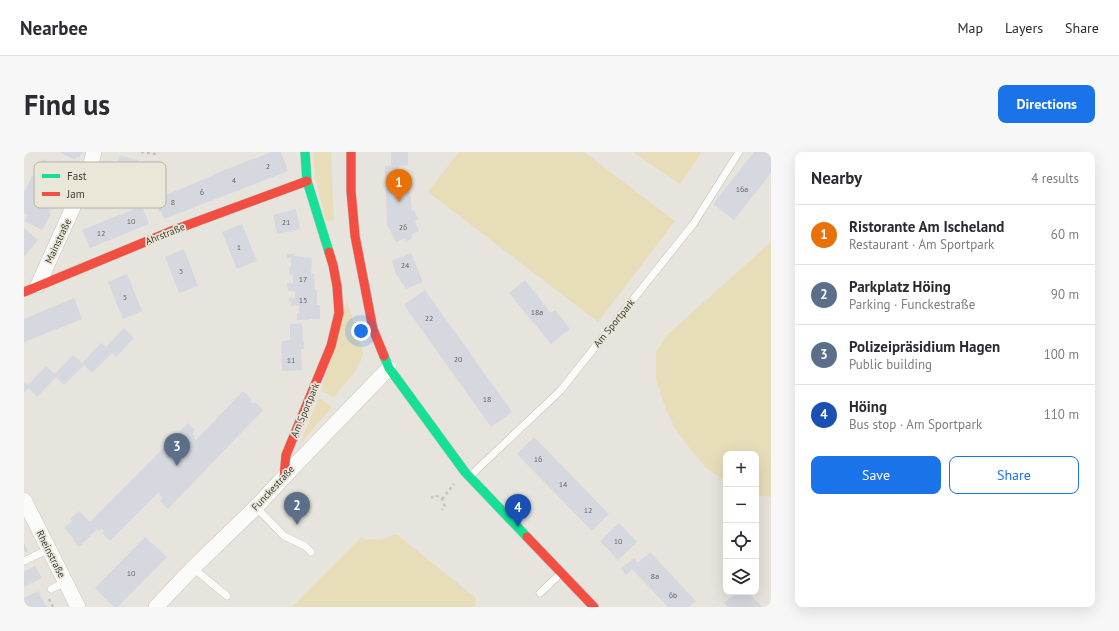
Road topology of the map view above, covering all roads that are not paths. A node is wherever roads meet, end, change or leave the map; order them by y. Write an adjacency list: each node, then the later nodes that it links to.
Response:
1 (94, 152): 5 (street, Mainstraße)
2 (305, 152): 6 (street, Am Sportpark)
3 (350, 152): 9 (street)
4 (739, 152): 10 (lane, Am Sportpark)
5 (91, 162)
6 (307, 180): 8 (street, Ahrstraße); 11 (street, Am Sportpark)
7 (71, 208): 8 (street, Mainstraße)
8 (31, 288)
9 (389, 368): 10 (street); 11 (street, Funckestraße)
10 (469, 476): 18 (street)
11 (284, 477): 13 (street, Funckestraße)
12 (24, 500): 14 (street, Rheinstraße)
13 (256, 507): 15 (lane); 17 (street, Funckestraße)
14 (49, 549): 16 (lane); 19 (street, Rheinstraße)
15 (311, 552)
16 (24, 561)
17 (193, 568): 22 (lane); 24 (street, Funckestraße)
18 (561, 573): 21 (lane); 25 (street)
19 (65, 582): 20 (lane); 23 (street, Rheinstraße)
20 (50, 589)
21 (540, 593)
22 (227, 596)
23 (78, 607)
24 (156, 607)
25 (594, 607)

